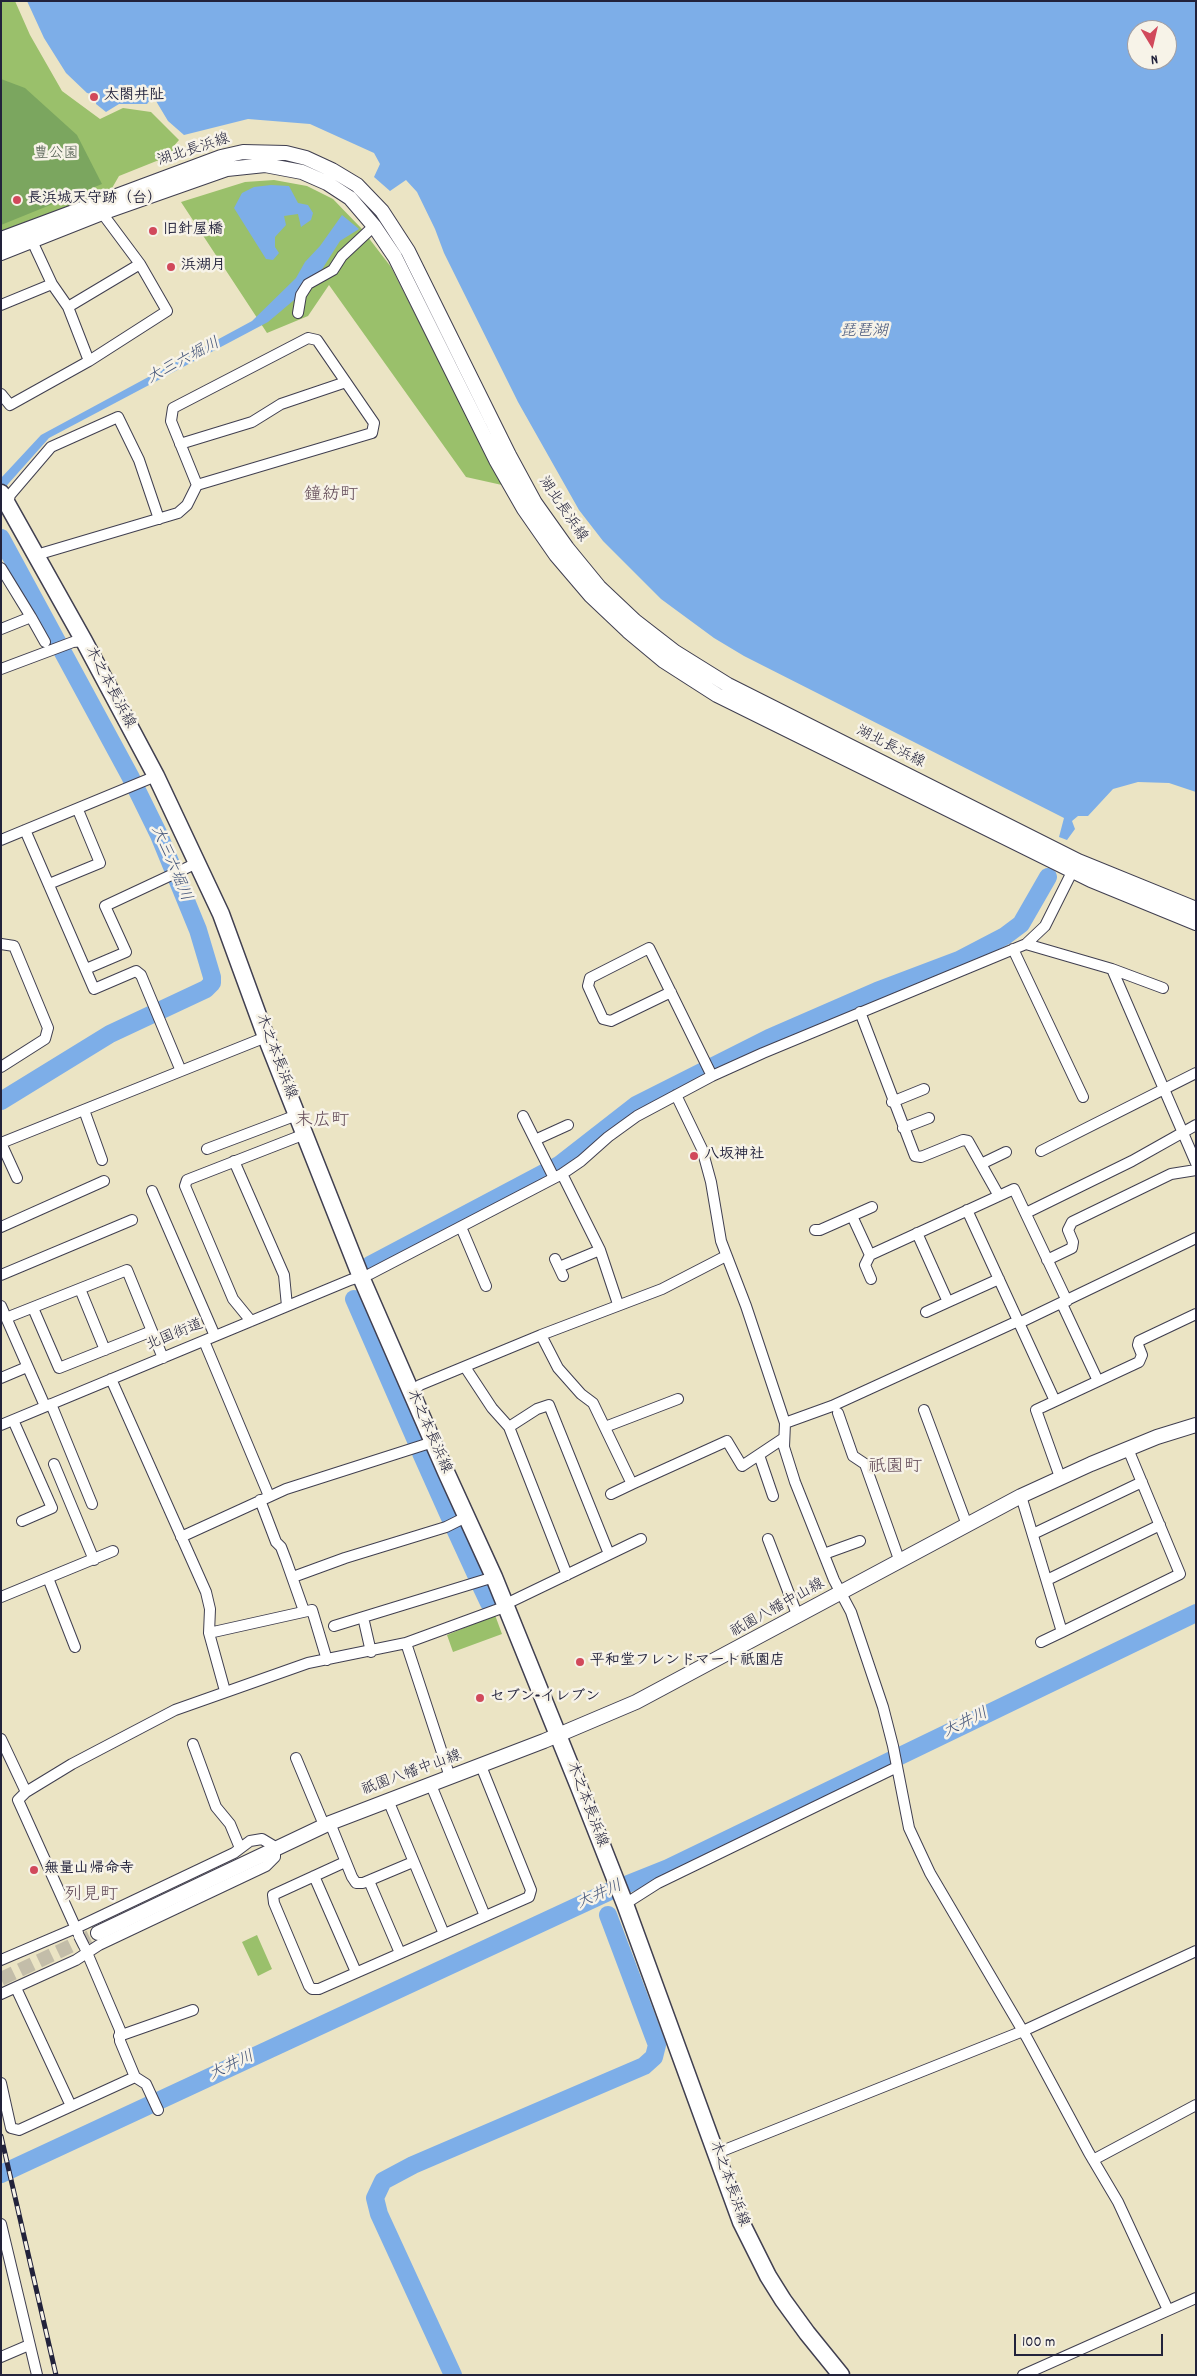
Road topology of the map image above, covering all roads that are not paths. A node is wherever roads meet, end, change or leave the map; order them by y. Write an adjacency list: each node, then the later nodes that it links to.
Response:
1 (102, 213): 2 (main road, 湖北長浜線); 4 (main road, 湖北長浜線); 6 (street)
2 (374, 226): 10 (street); 30 (main road, 湖北長浜線)
3 (1, 239): 30 (main road, 湖北長浜線)
4 (32, 241): 5 (main road, 湖北長浜線); 7 (street)
5 (1, 253)
6 (140, 264): 9 (street); 11 (street)
7 (52, 284): 8 (street); 9 (street)
8 (1, 304)
9 (68, 307): 11 (street)
10 (298, 313)
11 (89, 361): 13 (street)
12 (346, 382): 14 (street); 14 (street); 15 (street)
13 (1, 394)
14 (180, 444): 15 (street)
15 (197, 485): 17 (street)
16 (5, 498): 17 (street); 18 (main road, 木之本長浜線)
17 (159, 519): 18 (street)
18 (38, 557): 22 (main road, 木之本長浜線)
19 (1, 568): 20 (street)
20 (31, 617): 21 (street); 23 (street)
21 (1, 629)
22 (84, 641): 24 (street); 25 (main road, 木之本長浜線)
23 (45, 642)
24 (1, 669)
25 (149, 779): 26 (street); 29 (main road, 木之本長浜線)
26 (78, 810): 27 (street); 31 (street)
27 (25, 830): 28 (street); 31 (street)
28 (1, 840)
29 (191, 866): 37 (street); 42 (main road, 木之本長浜線)
30 (1076, 866): 32 (main road, 湖北長浜線); 33 (main road, 湖北長浜線); 35 (street)
31 (48, 884): 37 (street)
32 (1196, 909)
33 (1196, 923)
34 (1, 944): 43 (street)
35 (1026, 944): 36 (street, 北国街道); 38 (street)
36 (1013, 949): 41 (street, 北国街道); 50 (street)
37 (86, 969): 44 (street)
38 (1112, 969): 39 (street); 48 (street)
39 (1163, 988)
40 (671, 992): 40 (street); 45 (street)
41 (860, 1012): 45 (street, 北国街道); 51 (street)
42 (266, 1037): 44 (street); 53 (main road, 木之本長浜線)
43 (1, 1067)
44 (180, 1071): 52 (street)
45 (710, 1071): 49 (street, 北国街道)
46 (1196, 1073): 48 (street)
47 (924, 1089): 51 (street)
48 (1164, 1089): 59 (street); 64 (street)
49 (676, 1095): 71 (street, 北国街道); 88 (street)
50 (1083, 1097)
51 (892, 1102): 58 (street)
52 (84, 1110): 62 (street); 66 (street)
53 (297, 1115): 60 (main road, 木之本長浜線); 63 (street)
54 (523, 1116): 61 (street)
55 (930, 1118): 58 (street)
56 (568, 1124): 61 (street)
57 (1196, 1125): 59 (street)
58 (903, 1128): 69 (street)
59 (1182, 1131): 68 (street); 78 (street)
60 (305, 1134): 67 (street); 92 (main road, 木之本長浜線)
61 (535, 1140): 71 (street)
62 (1, 1143): 72 (street)
63 (207, 1149)
64 (1041, 1151)
65 (1006, 1152): 69 (street)
66 (102, 1160)
67 (234, 1161): 101 (street); 106 (street)
68 (1196, 1163)
69 (981, 1164): 75 (street)
70 (1196, 1170): 89 (street)
71 (554, 1173): 82 (street, 北国街道); 86 (street)
72 (17, 1178)
73 (104, 1181): 81 (street)
74 (152, 1191): 111 (street)
75 (999, 1196): 77 (street); 78 (street)
76 (872, 1207): 79 (street)
77 (967, 1210): 84 (street); 94 (street)
78 (1026, 1213): 89 (street)
79 (852, 1216): 83 (street); 87 (street)
80 (132, 1220): 91 (street)
81 (1, 1227)
82 (461, 1227): 92 (street, 北国街道); 95 (street)
83 (815, 1230)
84 (917, 1233): 87 (street); 97 (street)
85 (1196, 1238): 98 (street)
86 (600, 1250): 90 (street); 99 (street)
87 (870, 1255): 93 (street)
88 (726, 1256): 99 (street); 127 (street)
89 (1047, 1260): 98 (street)
90 (559, 1267)
91 (1, 1276)
92 (361, 1277): 101 (street, 北国街道); 120 (main road, 木之本長浜線)
93 (871, 1279)
94 (999, 1280): 97 (street); 107 (street)
95 (486, 1286)
96 (80, 1289): 102 (street); 109 (street); 113 (street)
97 (948, 1302): 103 (street)
98 (1064, 1302): 107 (street); 119 (street)
99 (618, 1304): 110 (street)
100 (1, 1306): 105 (street)
101 (287, 1306): 106 (street, 北国街道)
102 (33, 1308): 105 (street); 113 (street)
103 (926, 1312)
104 (1196, 1314): 119 (street)
105 (6, 1318): 108 (street)
106 (251, 1321): 111 (street, 北国街道)
107 (1019, 1322): 122 (street); 127 (street)
108 (6, 1331): 115 (street)
109 (152, 1331): 113 (street); 114 (street)
110 (541, 1335): 116 (street); 131 (street)
111 (214, 1336): 112 (street, 北国街道)
112 (204, 1341): 114 (street, 北国街道); 143 (street)
113 (105, 1350)
114 (163, 1358): 118 (street, 北国街道)
115 (27, 1367): 117 (street); 123 (street)
116 (465, 1367): 120 (street); 130 (street)
117 (1, 1378)
118 (111, 1379): 123 (street, 北国街道); 150 (street)
119 (1098, 1381): 122 (street)
120 (411, 1392): 133 (main road, 木之本長浜線)
121 (678, 1399): 131 (street)
122 (1055, 1401): 137 (street)
123 (48, 1405): 126 (street, 北国街道); 144 (street)
124 (924, 1410): 147 (street)
125 (838, 1413): 158 (street)
126 (14, 1420): 128 (street, 北国街道); 146 (street)
127 (785, 1423): 132 (street)
128 (1, 1425)
129 (1196, 1425): 134 (main road, 祇園八幡中山線)
130 (509, 1427): 155 (street); 159 (street)
131 (605, 1427): 139 (street)
132 (784, 1438): 135 (street); 156 (street)
133 (433, 1442): 143 (street); 145 (main road, 木之本長浜線)
134 (1128, 1449): 137 (main road, 祇園八幡中山線); 138 (street)
135 (759, 1455): 139 (street); 141 (street)
136 (54, 1464): 157 (street)
137 (1060, 1477): 142 (main road, 祇園八幡中山線)
138 (1142, 1482): 148 (street); 149 (street)
139 (632, 1484): 140 (street)
140 (611, 1494)
141 (773, 1496)
142 (1021, 1496): 147 (main road, 祇園八幡中山線); 149 (street)
143 (264, 1498): 150 (street); 160 (street)
144 (92, 1504)
145 (466, 1517): 160 (street); 162 (main road, 木之本長浜線)
146 (22, 1521)
147 (966, 1525): 158 (main road, 祇園八幡中山線)
148 (1160, 1525): 163 (street); 171 (street)
149 (1033, 1534): 163 (street)
150 (181, 1537): 172 (street)
151 (642, 1539): 155 (street)
152 (768, 1539): 169 (street)
153 (860, 1541): 156 (street)
154 (112, 1551): 157 (street)
155 (609, 1554): 159 (street)
156 (824, 1554): 164 (street)
157 (94, 1560): 161 (street)
158 (900, 1562): 164 (main road, 祇園八幡中山線)
159 (567, 1575): 166 (street)
160 (292, 1577): 167 (street)
161 (48, 1578): 165 (street); 175 (street)
162 (494, 1578): 166 (main road, 木之本長浜線); 168 (street)
163 (1047, 1580): 171 (street)
164 (840, 1594): 169 (main road, 祇園八幡中山線); 183 (street)
165 (2, 1595)
166 (506, 1605): 174 (street); 179 (main road, 木之本長浜線)
167 (304, 1612): 172 (street); 177 (street)
168 (363, 1617): 170 (street); 176 (street)
169 (798, 1617): 179 (main road, 祇園八幡中山線)
170 (334, 1626)
171 (1062, 1632): 173 (street)
172 (209, 1633): 178 (street)
173 (1041, 1642)
174 (406, 1643): 176 (street); 185 (street)
175 (75, 1647)
176 (371, 1652): 177 (street)
177 (327, 1660): 178 (street)
178 (225, 1691): 187 (street)
179 (558, 1735): 184 (main road, 祇園八幡中山線); 196 (main road, 木之本長浜線)
180 (1, 1739): 187 (street)
181 (193, 1744): 190 (street)
182 (296, 1758): 189 (street)
183 (897, 1765): 196 (street); 209 (street)
184 (482, 1766): 185 (main road, 祇園八幡中山線); 197 (street)
185 (450, 1777): 186 (main road, 祇園八幡中山線)
186 (431, 1784): 188 (main road, 祇園八幡中山線); 197 (street)
187 (26, 1792): 198 (street)
188 (388, 1800): 189 (main road, 祇園八幡中山線); 193 (street)
189 (327, 1824): 191 (main road, 祇園八幡中山線); 192 (street)
190 (240, 1848): 191 (street); 198 (street)
191 (275, 1849): 199 (main road, 祇園八幡中山線); 201 (street)
192 (345, 1862): 194 (street); 195 (street)
193 (413, 1862): 195 (street); 200 (street)
194 (314, 1876): 205 (street); 205 (street)
195 (369, 1881): 203 (street)
196 (624, 1902): 216 (main road, 木之本長浜線)
197 (485, 1916): 200 (street)
198 (78, 1932): 201 (street, bridge); 204 (street)
199 (98, 1933)
200 (444, 1934): 203 (street)
201 (85, 1950): 206 (street); 210 (street)
202 (1196, 1951): 209 (street)
203 (400, 1953): 205 (street)
204 (1, 1960)
205 (356, 1972)
206 (16, 1988): 207 (street); 215 (street)
207 (1, 1994)
208 (193, 2010): 210 (street)
209 (1024, 2031): 216 (street); 217 (street)
210 (119, 2036): 211 (street)
211 (136, 2077): 213 (street); 215 (street)
212 (1, 2083): 215 (street)
213 (156, 2105)
214 (1196, 2105): 217 (street)
215 (71, 2106)
216 (717, 2153): 225 (main road, 木之本長浜線)
217 (1092, 2160): 221 (street)
218 (1, 2224): 219 (street)
219 (5, 2260): 222 (street)
220 (1196, 2298): 221 (street)
221 (1168, 2310): 226 (street)
222 (29, 2344): 223 (street); 224 (street)
223 (1, 2356)
224 (36, 2375)
225 (841, 2375)
226 (1023, 2375)

